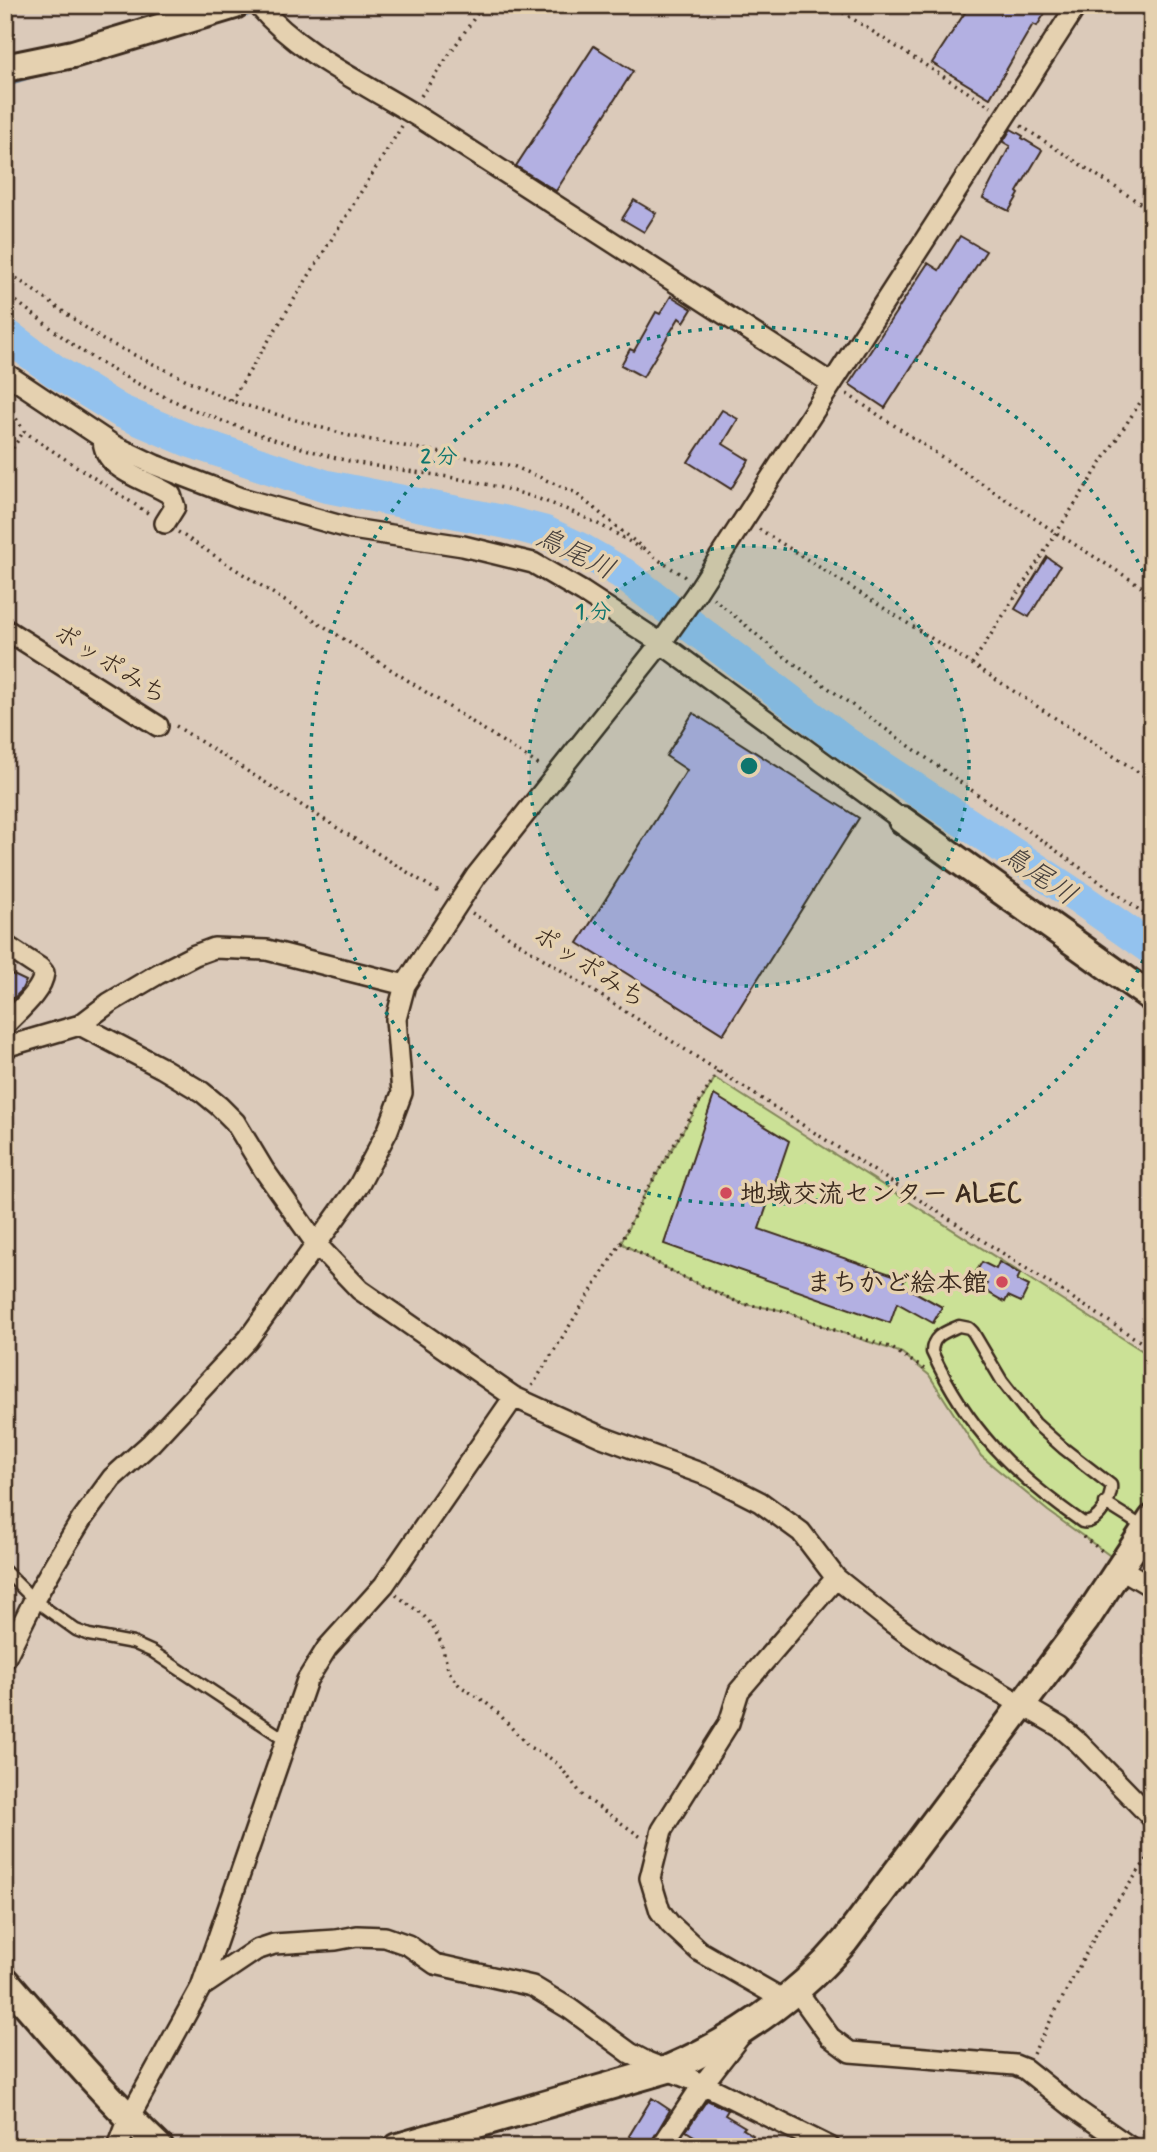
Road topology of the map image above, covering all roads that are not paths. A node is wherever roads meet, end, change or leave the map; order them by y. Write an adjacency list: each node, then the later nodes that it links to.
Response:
1 (235, 5): 4 (street)
2 (258, 5): 6 (street)
3 (1077, 5): 6 (street)
4 (5, 68)
5 (5, 373): 7 (street)
6 (831, 383): 10 (street)
7 (103, 439): 8 (street); 10 (street)
8 (164, 523)
9 (5, 629): 11 (street)
10 (663, 639): 12 (street); 14 (street)
11 (163, 724)
12 (902, 820): 15 (street)
13 (5, 945): 17 (street)
14 (405, 985): 16 (street); 19 (street)
15 (1152, 998)
16 (80, 1024): 18 (street); 19 (street)
17 (5, 1025)
18 (5, 1047)
19 (317, 1245): 20 (street); 27 (street)
20 (518, 1399): 25 (street); 30 (street)
21 (1105, 1503): 21 (lane); 22 (lane)
22 (1149, 1524): 23 (street)
23 (1121, 1566): 26 (street); 29 (street)
24 (5, 1571): 27 (lane)
25 (836, 1578): 29 (street); 34 (street)
26 (1152, 1587)
27 (34, 1600): 28 (street); 30 (lane)
28 (5, 1659)
29 (1023, 1704): 31 (street); 34 (street)
30 (286, 1740): 33 (street)
31 (1152, 1818)
32 (5, 1980): 38 (street)
33 (201, 1987): 36 (street); 38 (street)
34 (791, 1996): 35 (street); 44 (street)
35 (744, 2031): 36 (street); 37 (street)
36 (668, 2069): 37 (street); 39 (street)
37 (703, 2084): 42 (street); 43 (street)
38 (129, 2118): 40 (street); 41 (street)
39 (407, 2146)
40 (118, 2147)
41 (159, 2147)
42 (661, 2147)
43 (830, 2147)
44 (1129, 2147)

